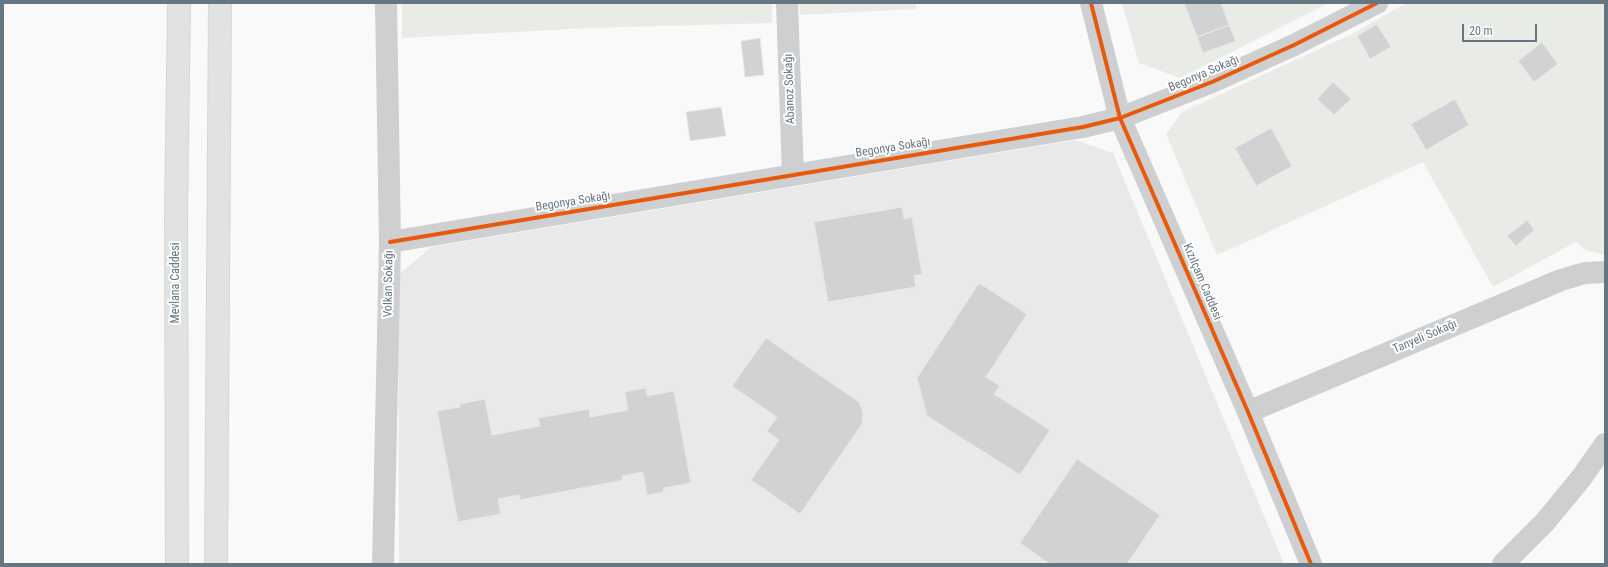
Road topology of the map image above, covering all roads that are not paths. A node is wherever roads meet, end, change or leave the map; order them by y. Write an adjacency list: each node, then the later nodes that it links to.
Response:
1 (179, 3): 13 (main road, Mevlana Caddesi)
2 (220, 3): 14 (main road)
3 (386, 3): 9 (street, Volkan Sokağı)
4 (787, 3): 8 (street, Abanoz Sokağı)
5 (1091, 3): 7 (street, Kızılçam Caddesi)
6 (1377, 3): 7 (street, Begonya Sokağı)
7 (1120, 118): 8 (street, Begonya Sokağı); 11 (street, Kızılçam Caddesi)
8 (793, 175): 9 (street, Begonya Sokağı)
9 (390, 242): 15 (street, Volkan Sokağı)
10 (1605, 272): 11 (street, Tanyeli Sokağı)
11 (1248, 412): 16 (street, Kızılçam Caddesi)
12 (1605, 444): 17 (street)
13 (178, 564)
14 (216, 564)
15 (383, 564)
16 (1311, 564)
17 (1503, 564)

